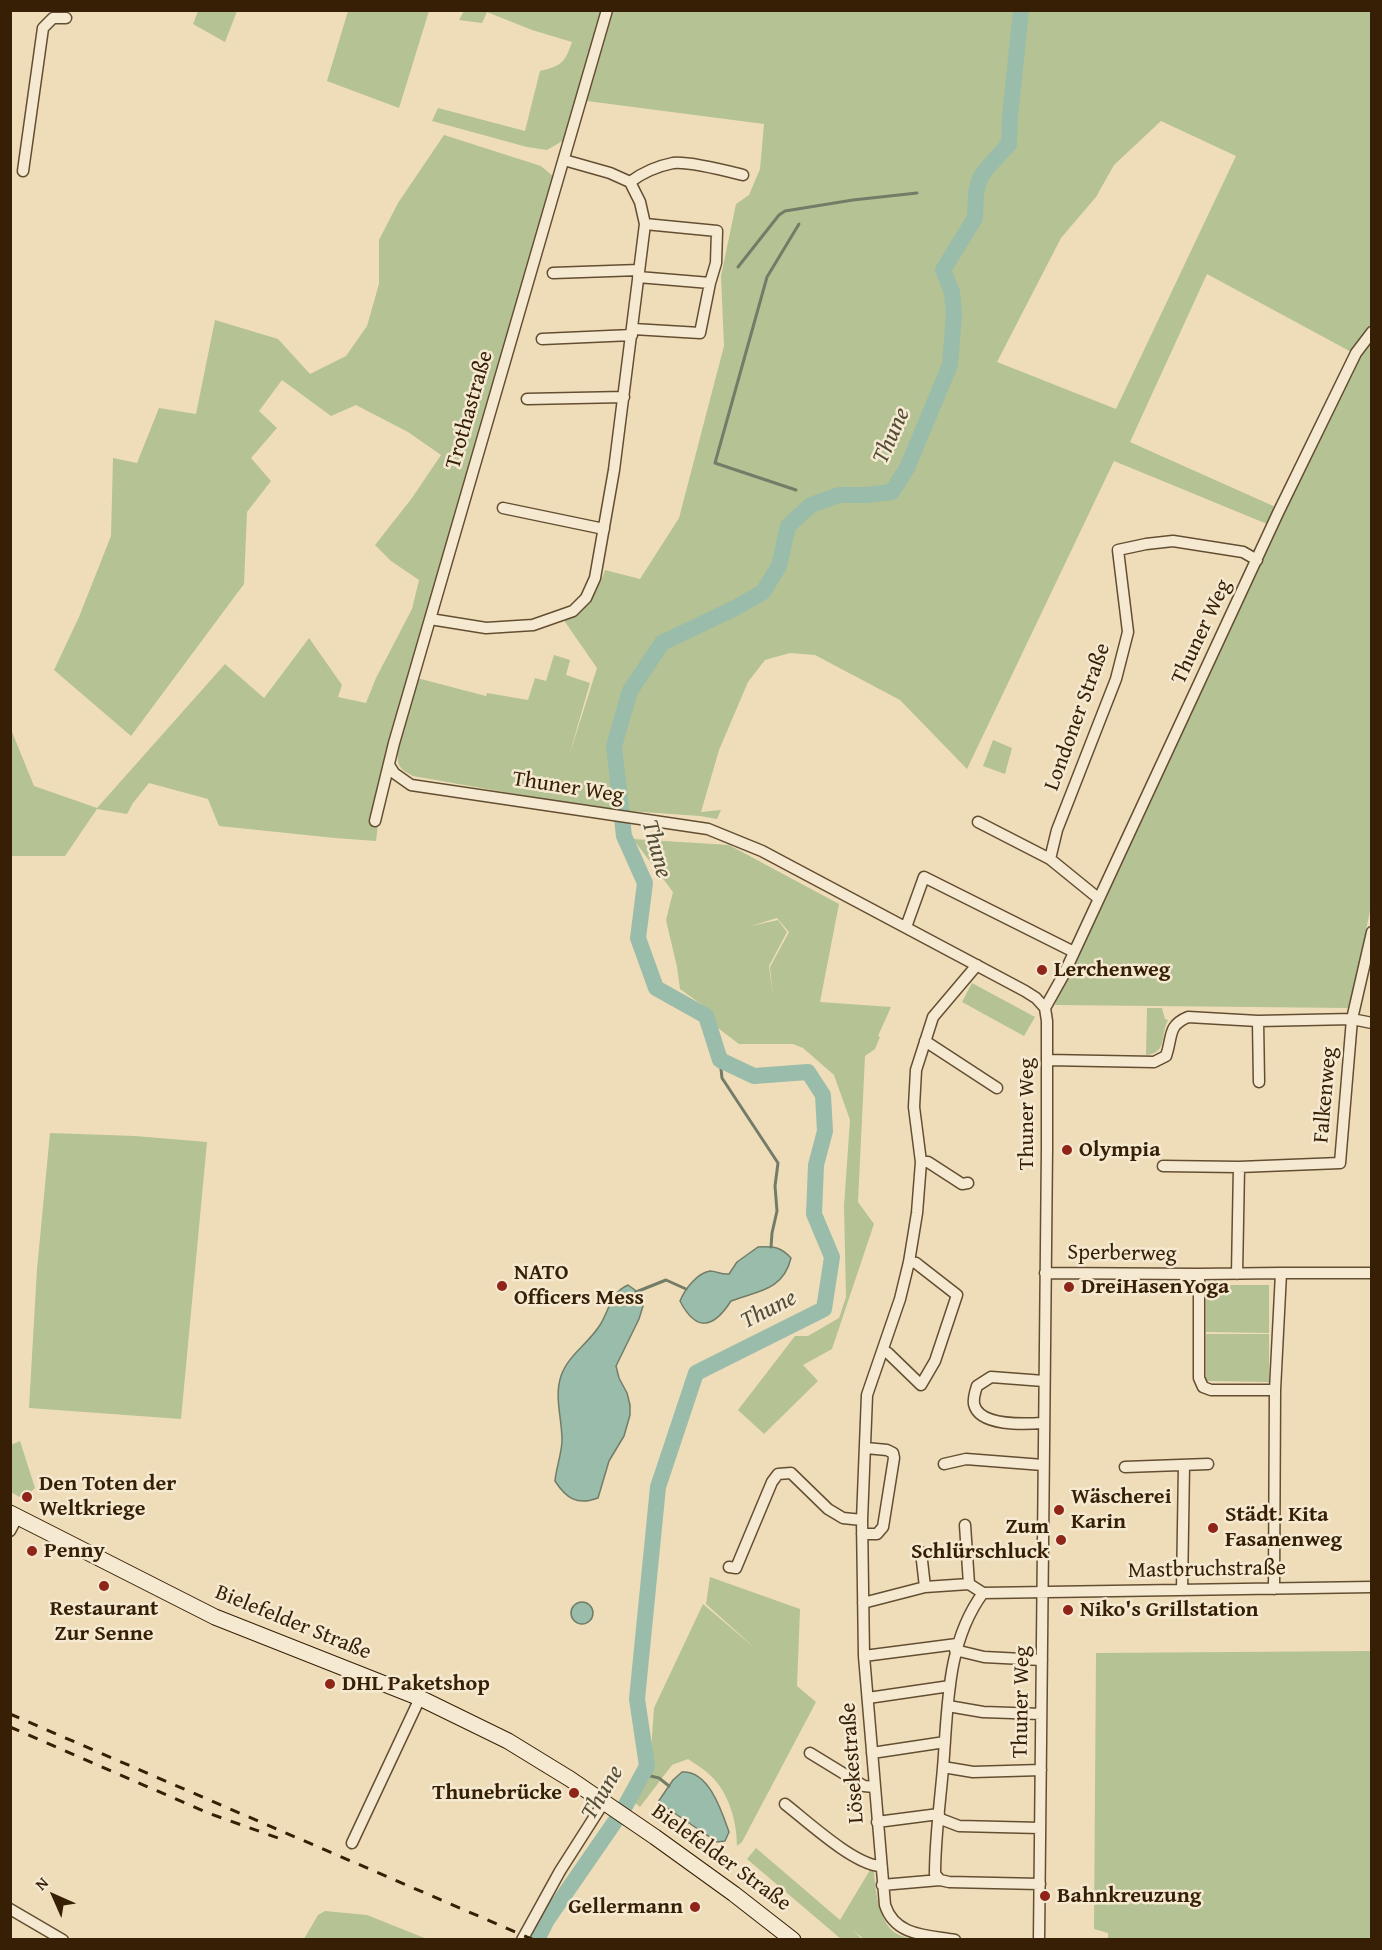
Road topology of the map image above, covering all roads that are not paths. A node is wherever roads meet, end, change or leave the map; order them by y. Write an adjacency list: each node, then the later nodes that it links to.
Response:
1 (607, 10): 3 (street, Trothastraße)
2 (66, 18): 4 (street)
3 (564, 160): 6 (street); 19 (street, Trothastraße)
4 (23, 171)
5 (743, 175): 6 (street)
6 (630, 182): 7 (street)
7 (645, 224): 9 (street); 10 (street)
8 (553, 273): 9 (street)
9 (639, 274): 10 (street); 11 (street)
10 (710, 283): 11 (street)
11 (632, 332): 13 (street); 14 (street)
12 (1371, 332): 18 (street, Thuner Weg)
13 (542, 339)
14 (624, 397): 15 (street); 17 (street)
15 (527, 399)
16 (503, 508): 17 (street)
17 (604, 529): 19 (street)
18 (1257, 560): 23 (street, Londoner Straße); 24 (street, Thuner Weg)
19 (430, 619): 20 (street, Trothastraße)
20 (389, 765): 21 (street, Trothastraße); 25 (street, Thuner Weg)
21 (375, 821)
22 (978, 822): 23 (street)
23 (1050, 859): 24 (street)
24 (1098, 898): 27 (street, Thuner Weg)
25 (906, 927): 27 (street); 28 (street, Thuner Weg)
26 (1371, 932): 30 (street, Falkenweg)
27 (1074, 952): 29 (street, Thuner Weg)
28 (977, 965): 29 (street, Thuner Weg); 33 (street, Lösekestraße)
29 (1045, 1008): 34 (street, Thuner Weg)
30 (1352, 1019): 31 (street); 32 (street); 39 (street, Falkenweg)
31 (1258, 1021): 34 (street); 35 (street)
32 (1371, 1023)
33 (925, 1041): 36 (street); 37 (street, Lösekestraße)
34 (1047, 1060): 42 (street, Thuner Weg)
35 (1258, 1082)
36 (997, 1088)
37 (921, 1162): 40 (street); 41 (street, Lösekestraße)
38 (1163, 1166): 39 (street, Falkenweg)
39 (1239, 1167): 46 (street)
40 (968, 1184)
41 (909, 1262): 47 (street, Lösekestraße); 47 (street)
42 (1045, 1273): 45 (street, Sperberweg); 48 (street, Thuner Weg)
43 (1281, 1273): 44 (street, Sperberweg); 46 (street, Sperberweg); 49 (street)
44 (1371, 1273)
45 (1199, 1274): 46 (street, Sperberweg); 49 (street, Sperberweg)
46 (1237, 1274)
47 (883, 1350): 51 (street, Lösekestraße)
48 (1044, 1381): 50 (street, Thuner Weg); 50 (street)
49 (1275, 1390): 67 (street)
50 (1043, 1423): 54 (street, Thuner Weg)
51 (866, 1448): 58 (street, Lösekestraße); 61 (street)
52 (945, 1464): 54 (street)
53 (1208, 1464): 55 (street)
54 (1043, 1465): 69 (street, Thuner Weg)
55 (1184, 1465): 56 (street); 68 (street)
56 (1125, 1467)
57 (14, 1515): 60 (street); 76 (main road, Bielefelder Straße)
58 (862, 1520): 61 (street, Lösekestraße); 63 (street)
59 (965, 1525): 64 (street)
60 (10, 1531)
61 (862, 1534): 71 (street, Lösekestraße)
62 (921, 1552): 65 (street)
63 (737, 1569)
64 (969, 1584): 65 (street); 70 (street)
65 (925, 1587): 71 (street)
66 (1371, 1587): 67 (street, Mastbruchstraße)
67 (1274, 1589): 68 (street, Mastbruchstraße)
68 (1182, 1590): 69 (street, Mastbruchstraße)
69 (1043, 1591): 70 (street, Mastbruchstraße); 74 (street, Thuner Weg)
70 (983, 1593): 72 (street)
71 (863, 1603): 73 (street, Lösekestraße)
72 (956, 1647): 73 (street); 74 (street); 75 (street)
73 (864, 1656): 77 (street, Lösekestraße)
74 (1042, 1660): 79 (street, Thuner Weg)
75 (950, 1686): 77 (street); 78 (street)
76 (420, 1698): 87 (main road, Bielefelder Straße); 91 (street)
77 (868, 1698): 82 (street, Lösekestraße)
78 (948, 1706): 79 (street); 80 (street)
79 (1041, 1714): 84 (street, Thuner Weg)
80 (945, 1742): 82 (street); 83 (street)
81 (810, 1753): 85 (street)
82 (872, 1753): 85 (street, Lösekestraße)
83 (943, 1767): 84 (street); 88 (street)
84 (1041, 1770): 90 (street, Thuner Weg)
85 (874, 1787): 89 (street, Lösekestraße)
86 (785, 1804): 92 (street)
87 (608, 1805): 98 (street); 99 (main road, Bielefelder Straße)
88 (938, 1816): 89 (street); 90 (street); 93 (street)
89 (877, 1822): 92 (street, Lösekestraße)
90 (1040, 1828): 94 (street, Thuner Weg)
91 (352, 1843)
92 (880, 1866): 95 (street, Lösekestraße)
93 (940, 1880): 94 (street); 95 (street)
94 (1040, 1884): 101 (street, Thuner Weg)
95 (882, 1885): 100 (street, Lösekestraße)
96 (10, 1909): 97 (street)
97 (63, 1940)
98 (522, 1940)
99 (793, 1940)
100 (955, 1940)
101 (1039, 1940)

